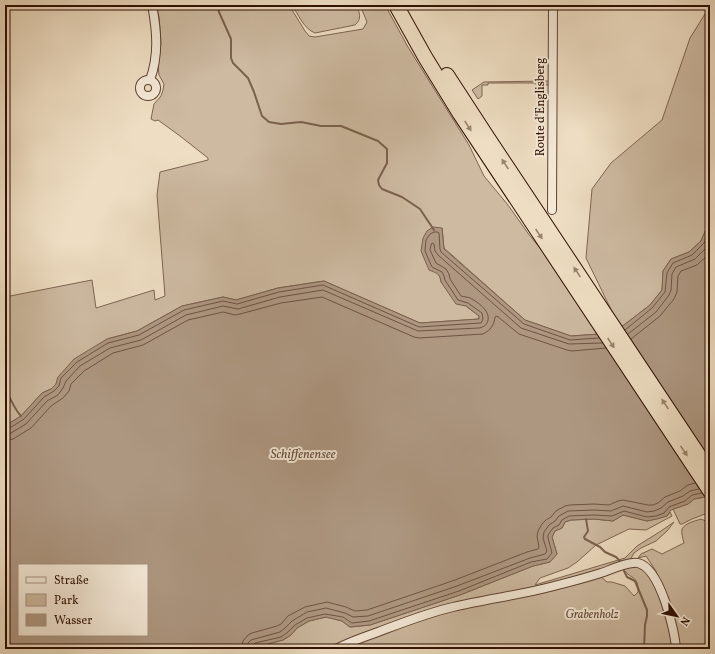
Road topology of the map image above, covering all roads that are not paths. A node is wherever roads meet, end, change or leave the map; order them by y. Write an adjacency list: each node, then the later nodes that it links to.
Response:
1 (152, 5): 7 (street)
2 (391, 5): 6 (highway)
3 (396, 5): 6 (highway)
4 (407, 5): 9 (highway, one-way to 4)
5 (553, 5): 8 (street, Route d'Englisberg)
6 (425, 57): 9 (highway, one-way to 9)
7 (150, 80)
8 (552, 210)
9 (594, 307): 10 (highway, one-way to 9); 11 (highway, one-way to 11)
10 (710, 472)
11 (710, 490)
12 (336, 649): 13 (street)
13 (676, 649)

